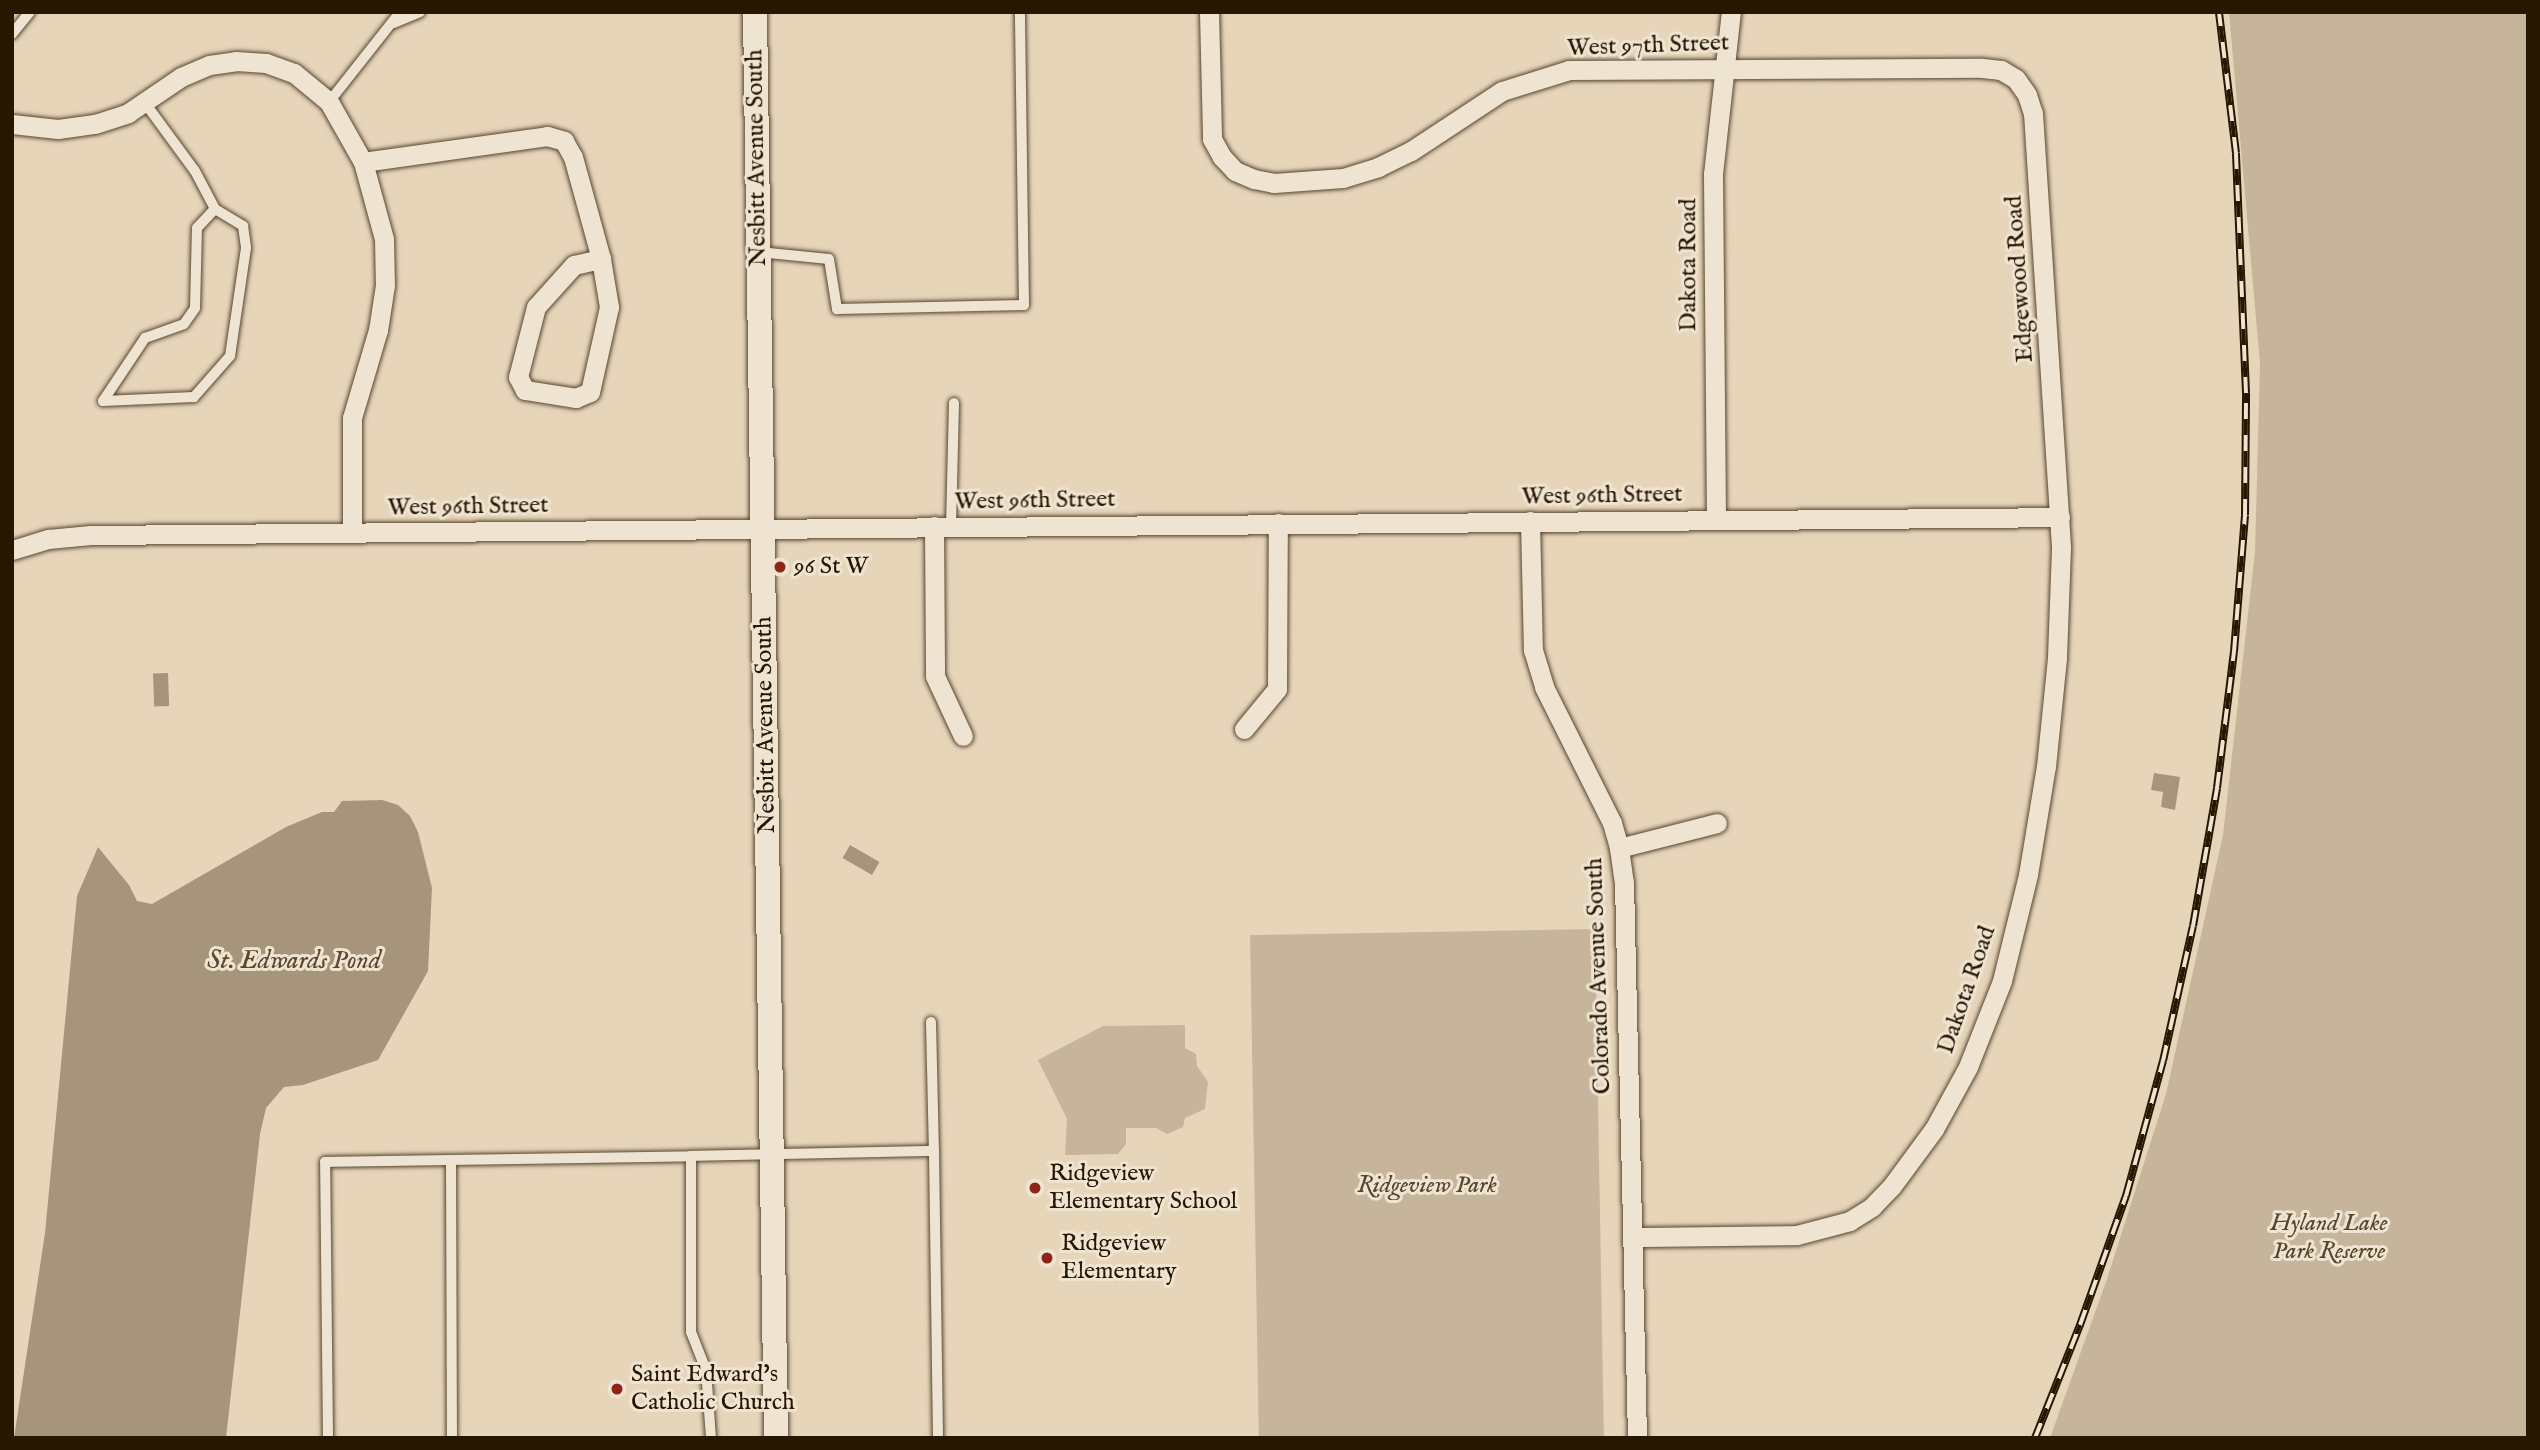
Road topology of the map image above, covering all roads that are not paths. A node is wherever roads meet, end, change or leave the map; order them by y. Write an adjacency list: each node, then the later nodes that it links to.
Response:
1 (30, 12): 9 (lane)
2 (400, 12): 8 (lane)
3 (420, 12): 8 (lane)
4 (755, 12): 17 (street, Nesbitt Avenue South)
5 (1020, 12): 17 (lane)
6 (1209, 12): 10 (street, West 97th Street)
7 (1731, 12): 10 (street, Dakota Road)
8 (394, 23): 12 (lane)
9 (12, 34)
10 (1725, 68): 11 (street, West 97th Street); 21 (street, Dakota Road)
11 (1982, 68): 20 (street, Edgewood Road)
12 (330, 102): 13 (street); 15 (street)
13 (145, 103): 14 (street); 16 (lane)
14 (12, 124)
15 (363, 162): 18 (street); 26 (street)
16 (215, 209): 16 (lane)
17 (759, 252): 25 (street, Nesbitt Avenue South)
18 (601, 259): 18 (street)
19 (954, 403): 24 (lane)
20 (2060, 517): 21 (street, West 96th Street); 37 (street, Dakota Road)
21 (1716, 519): 22 (street, West 96th Street)
22 (1530, 521): 23 (street, West 96th Street); 31 (street, Colorado Avenue South)
23 (1278, 523): 24 (street, West 96th Street); 28 (street)
24 (943, 526): 25 (street, West 96th Street); 29 (street)
25 (763, 528): 26 (street, West 96th Street); 34 (street, Nesbitt Avenue South)
26 (352, 533): 27 (street, West 96th Street)
27 (12, 550)
28 (1244, 729)
29 (963, 736)
30 (1717, 823): 31 (street)
31 (1619, 848): 37 (street, Colorado Avenue South)
32 (931, 1023): 33 (lane)
33 (934, 1151): 34 (lane); 42 (lane)
34 (772, 1154): 35 (lane); 41 (street, Nesbitt Avenue South)
35 (691, 1156): 36 (lane); 40 (lane)
36 (451, 1160): 38 (lane); 39 (lane)
37 (1632, 1237): 43 (street, Colorado Avenue South)
38 (328, 1438)
39 (452, 1438)
40 (711, 1438)
41 (776, 1438)
42 (938, 1438)
43 (1637, 1438)

